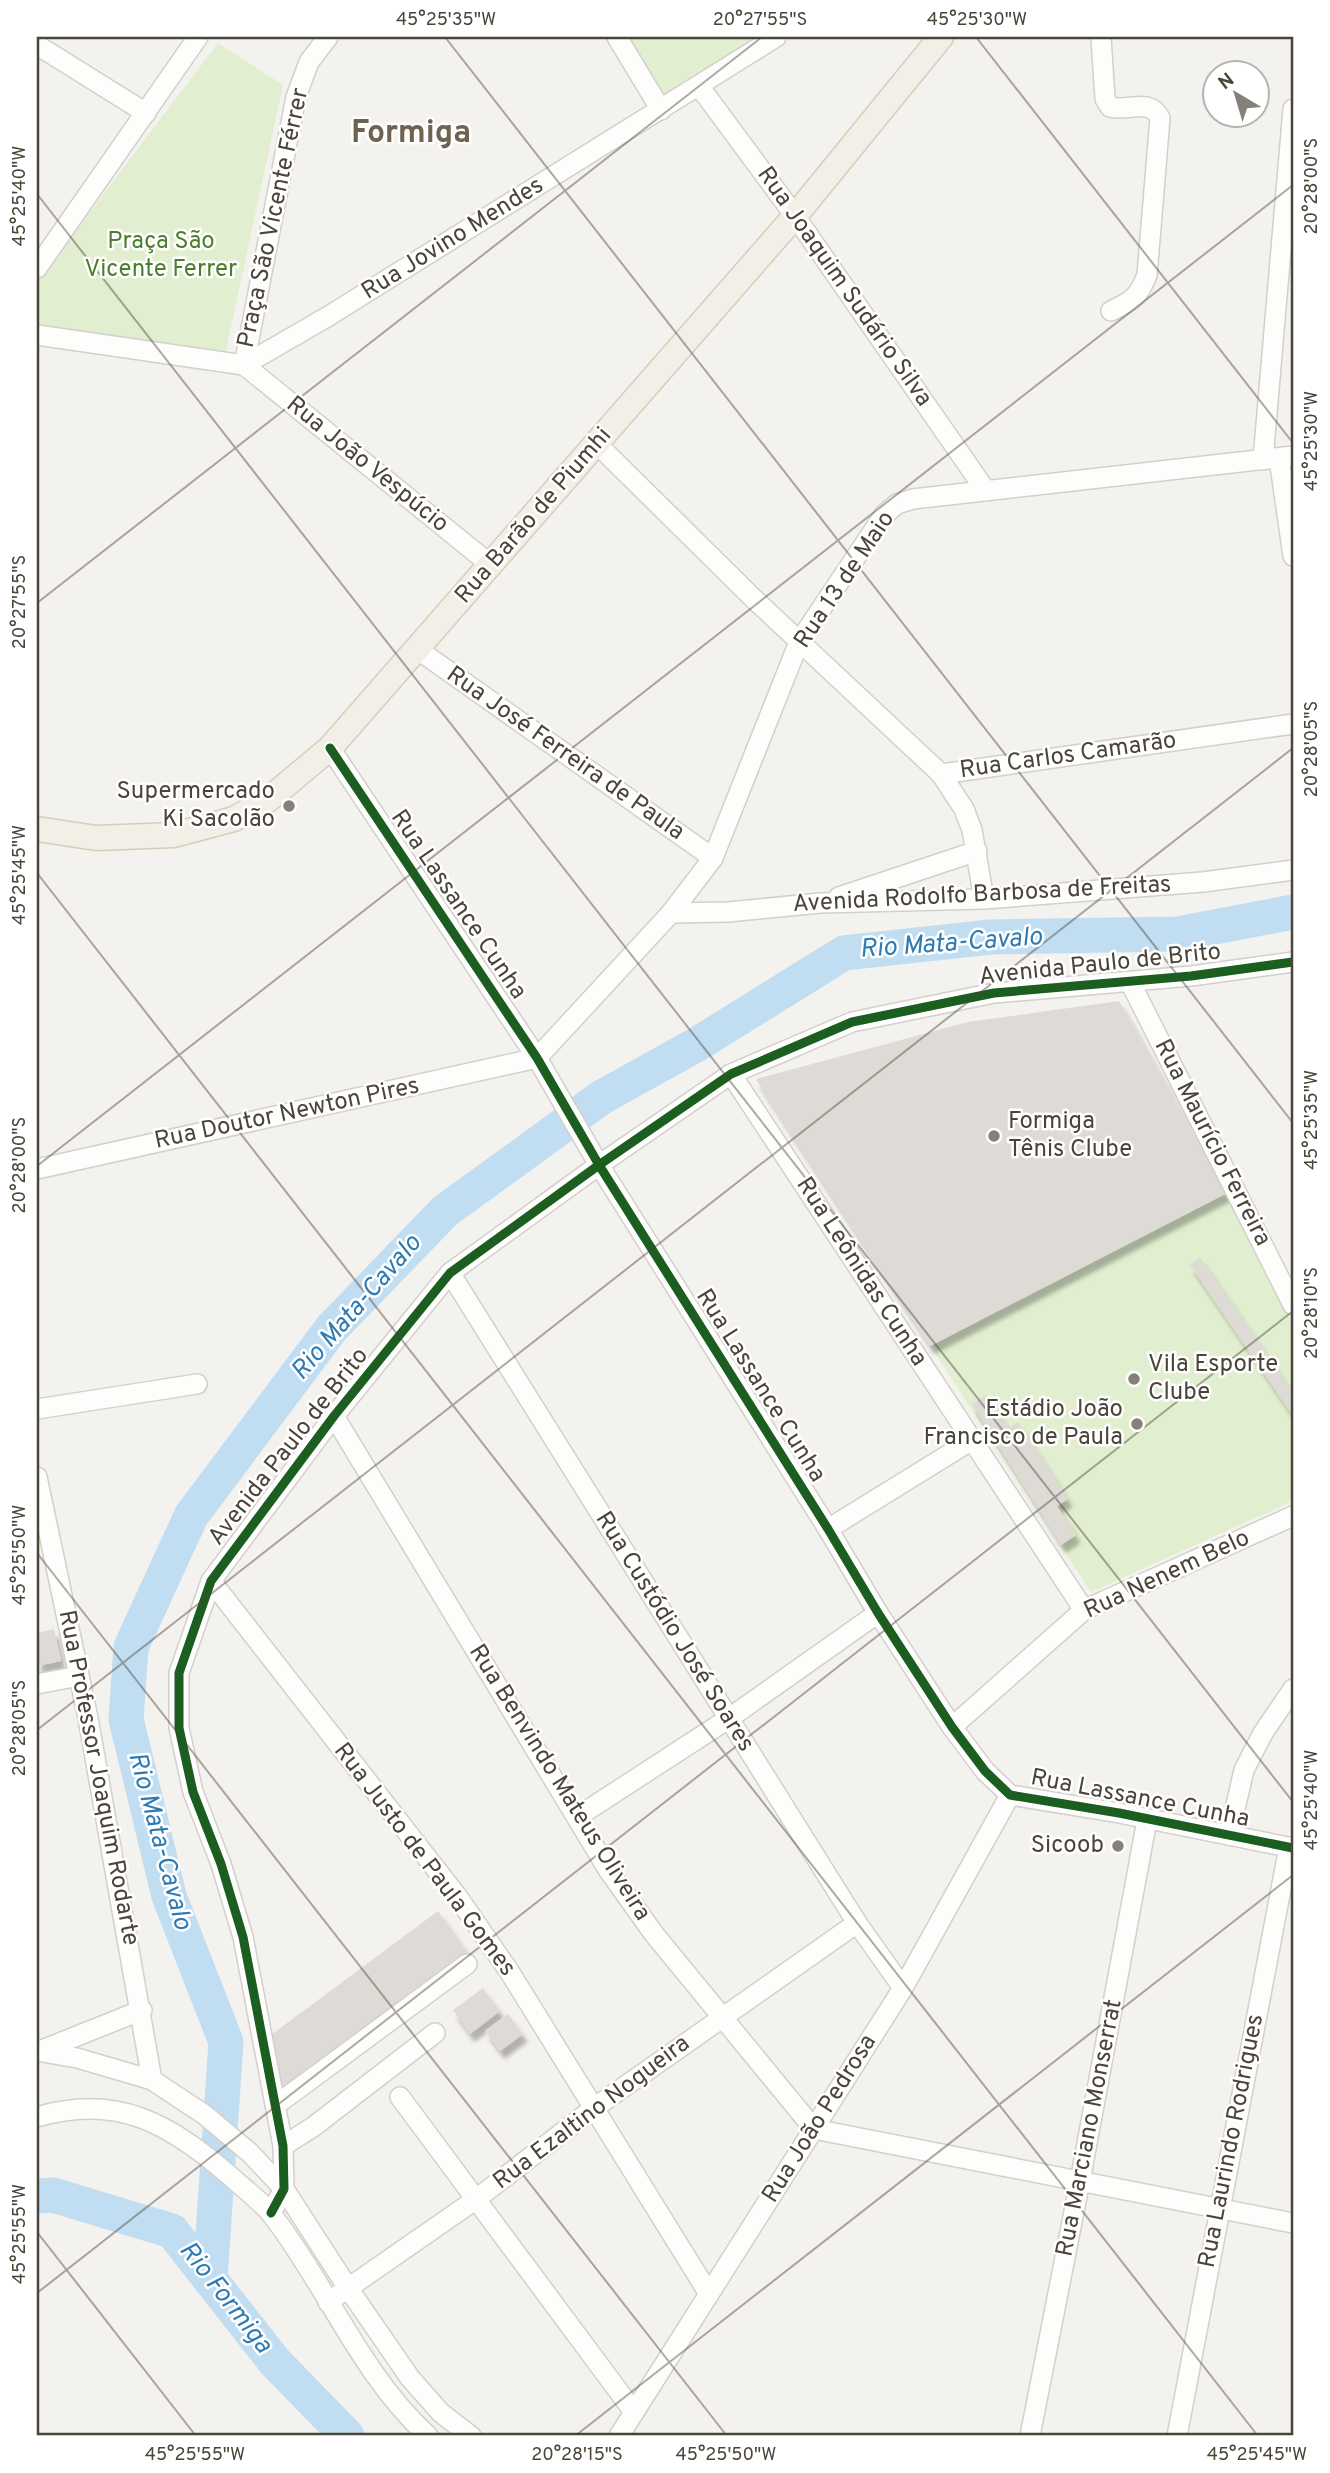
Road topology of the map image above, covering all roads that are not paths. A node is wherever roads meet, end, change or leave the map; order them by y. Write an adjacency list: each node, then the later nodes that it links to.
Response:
1 (198, 37): 11 (street)
2 (328, 37): 17 (street, Praça São Vicente Férrer)
3 (617, 37): 10 (street)
4 (776, 37): 8 (street, Rua Jovino Mendes)
5 (941, 37): 12 (main road, Rua Barão de Piumhi)
6 (1101, 37): 14 (street)
7 (37, 45): 11 (street)
8 (699, 86): 10 (street, Rua Jovino Mendes); 12 (street, Rua Joaquim Sudário Silva)
9 (1293, 109): 15 (street)
10 (661, 110): 17 (street, Rua Jovino Mendes)
11 (146, 113): 13 (street)
12 (795, 216): 18 (main road, Rua Barão de Piumhi); 20 (street, Rua Joaquim Sudário Silva)
13 (37, 268)
14 (1111, 312)
15 (1284, 331): 19 (street)
16 (37, 335): 17 (street, Praça São Vicente Férrer)
17 (244, 365): 22 (street, Rua João Vespúcio)
18 (597, 444): 22 (main road, Rua Barão de Piumhi); 23 (street, Rua Carlos Camarão)
19 (1278, 458): 20 (street, Rua 13 de Maio); 21 (street)
20 (986, 491): 23 (street, Rua 13 de Maio)
21 (1293, 556)
22 (491, 565): 24 (main road, Rua Barão de Piumhi)
23 (799, 642): 27 (street, Rua Carlos Camarão); 30 (street, Rua 13 de Maio)
24 (417, 649): 26 (main road, Rua Barão de Piumhi); 30 (street, Rua José Ferreira de Paula)
25 (1293, 724): 27 (street, Rua Carlos Camarão)
26 (330, 748): 28 (main road, Rua Barão de Piumhi); 37 (street, Rua Lassance Cunha)
27 (941, 774): 29 (street)
28 (37, 829)
29 (977, 850): 32 (street); 33 (street)
30 (713, 858): 34 (street, Rua 13 de Maio)
31 (1293, 870): 32 (street, Avenida Rodolfo Barbosa de Freitas)
32 (984, 899): 33 (street, Avenida Rodolfo Barbosa de Freitas)
33 (820, 903): 34 (street, Avenida Rodolfo Barbosa de Freitas)
34 (671, 913): 37 (street, Rua 13 de Maio)
35 (1290, 968): 36 (street, Avenida Paulo de Brito)
36 (1130, 982): 38 (street, Avenida Paulo de Brito); 42 (street, Rua Maurício Ferreira)
37 (537, 1058): 39 (street, Rua Lassance Cunha); 40 (street, Rua Doutor Newton Pires)
38 (731, 1074): 39 (street, Avenida Paulo de Brito); 46 (street, Rua Leônidas Cunha)
39 (599, 1165): 41 (street, Avenida Paulo de Brito); 49 (street, Rua Lassance Cunha)
40 (37, 1169)
41 (450, 1273): 45 (street, Avenida Paulo de Brito); 56 (street, Rua Custódio José Soares)
42 (1293, 1305)
43 (197, 1384): 44 (street)
44 (37, 1409)
45 (334, 1416): 50 (street, Avenida Paulo de Brito); 59 (street, Rua Benvindo Mateus Oliveira)
46 (971, 1440): 49 (street); 51 (street, Rua Leônidas Cunha)
47 (37, 1477): 53 (street, Rua Professor Joaquim Rodarte)
48 (1293, 1516): 51 (street, Rua Nenem Belo)
49 (828, 1529): 52 (street, Rua Lassance Cunha)
50 (211, 1581): 72 (street, Avenida Paulo de Brito); 73 (street, Rua Justo de Paula Gomes)
51 (1084, 1610): 57 (street, Rua Nenem Belo)
52 (878, 1614): 56 (street); 57 (street, Rua Lassance Cunha)
53 (79, 1676): 54 (street); 66 (street, Rua Professor Joaquim Rodarte)
54 (37, 1684)
55 (1293, 1689): 61 (street)
56 (728, 1719): 59 (street); 63 (street, Rua Custódio José Soares)
57 (952, 1727): 58 (street, Rua Lassance Cunha)
58 (1010, 1795): 60 (street, Rua Lassance Cunha); 65 (street, Rua João Pedrosa)
59 (577, 1817): 67 (street, Rua Benvindo Mateus Oliveira)
60 (1147, 1819): 61 (street, Rua Lassance Cunha); 77 (street, Rua Marciano Monserrat)
61 (1229, 1835): 62 (street, Rua Lassance Cunha)
62 (1291, 1848): 80 (street, Rua Laurindo Rodrigues)
63 (857, 1923): 65 (street, Rua Custódio José Soares); 67 (street, Rua Ezaltino Nogueira)
64 (467, 1964): 72 (street)
65 (903, 1988): 75 (street, Rua João Pedrosa)
66 (142, 2010): 69 (street); 70 (street, Rua Professor Joaquim Rodarte)
67 (722, 2017): 73 (street, Rua Ezaltino Nogueira); 75 (street, Rua Benvindo Mateus Oliveira)
68 (435, 2033): 76 (street)
69 (40, 2051): 70 (street)
70 (156, 2082): 78 (street)
71 (400, 2097): 79 (street)
72 (276, 2105): 76 (street, Avenida Paulo de Brito)
73 (594, 2108): 79 (street, Rua Ezaltino Nogueira); 84 (street, Rua Justo de Paula Gomes)
74 (37, 2117): 81 (street)
75 (814, 2129): 77 (street); 84 (street, Rua João Pedrosa)
76 (283, 2146): 78 (street, Avenida Paulo de Brito)
77 (1080, 2181): 80 (street); 90 (street, Rua Marciano Monserrat)
78 (284, 2189): 81 (street); 83 (street)
79 (475, 2200): 83 (street, Rua Ezaltino Nogueira); 86 (street)
80 (1219, 2208): 82 (street); 91 (street, Rua Laurindo Rodrigues)
81 (266, 2209): 85 (street)
82 (1293, 2223)
83 (348, 2288): 85 (street, Rua Ezaltino Nogueira); 88 (street)
84 (709, 2294): 86 (street, Rua João Pedrosa)
85 (328, 2302): 87 (street)
86 (634, 2412): 89 (street, Rua João Pedrosa)
87 (428, 2436)
88 (471, 2436)
89 (619, 2436)
90 (1030, 2436)
91 (1177, 2436)

